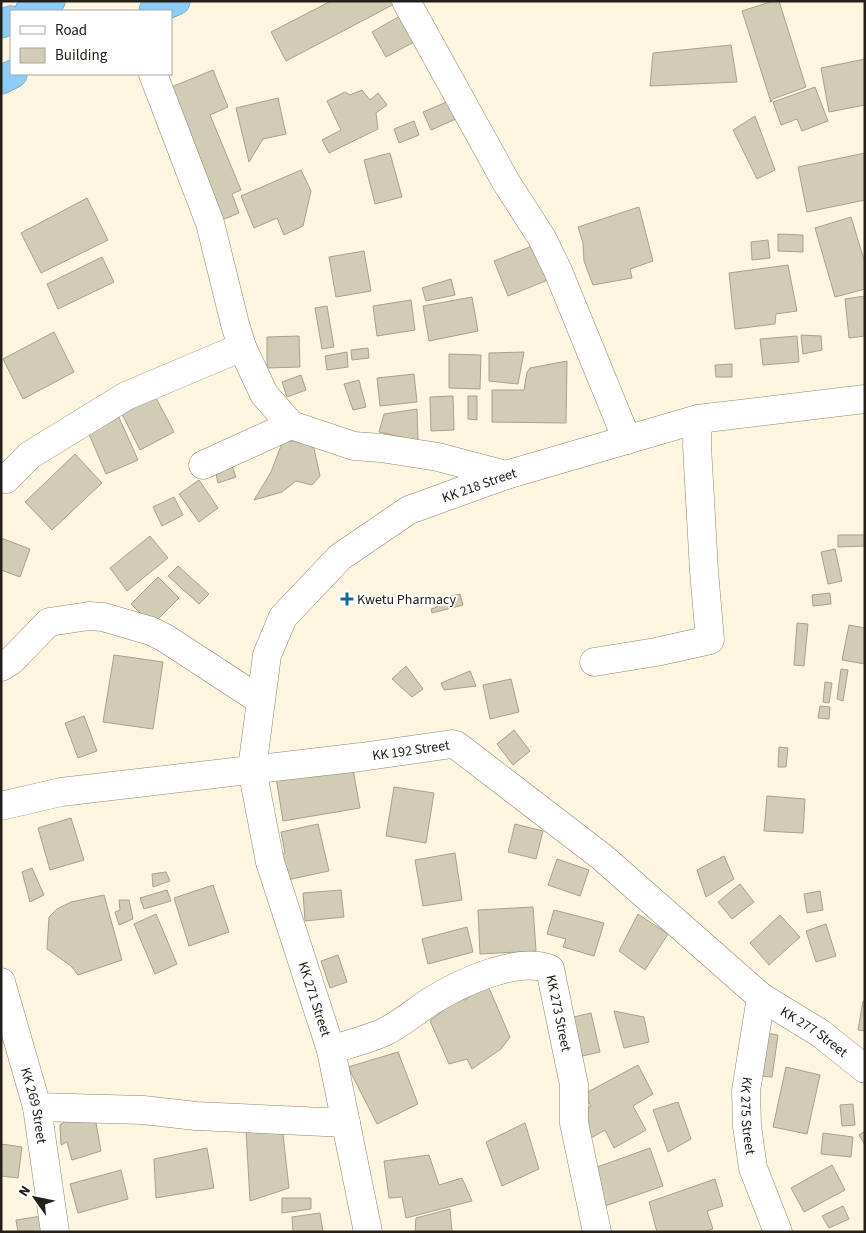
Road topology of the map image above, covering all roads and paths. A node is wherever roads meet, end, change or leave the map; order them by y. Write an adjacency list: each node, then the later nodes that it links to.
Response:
1 (51, 1): 4 (highway)
2 (176, 1): 5 (highway)
3 (406, 1): 11 (street)
4 (31, 10)
5 (154, 10)
6 (153, 75): 7 (street)
7 (242, 347): 10 (street); 14 (street)
8 (865, 399): 9 (street, KK 218 Street)
9 (698, 419): 11 (street, KK 218 Street); 15 (street)
10 (291, 425): 12 (street); 13 (street)
11 (627, 440): 13 (street, KK 218 Street)
12 (203, 465)
13 (506, 475): 17 (street, KK 218 Street)
14 (6, 479)
15 (594, 662)
16 (1, 667): 17 (street)
17 (260, 700): 18 (street, KK 218 Street)
18 (252, 769): 19 (street, KK 192 Street); 21 (street, KK 192 Street); 22 (street, KK 271 Street)
19 (1, 806)
20 (1, 982): 24 (street, KK 269 Street)
21 (762, 997): 23 (street, KK 277 Street); 29 (street, KK 275 Street)
22 (331, 1050): 25 (street, KK 271 Street); 28 (street, KK 273 Street)
23 (865, 1069)
24 (37, 1107): 25 (street); 26 (street, KK 269 Street)
25 (346, 1123): 27 (street, KK 271 Street)
26 (55, 1232)
27 (368, 1232)
28 (597, 1232)
29 (778, 1232)

